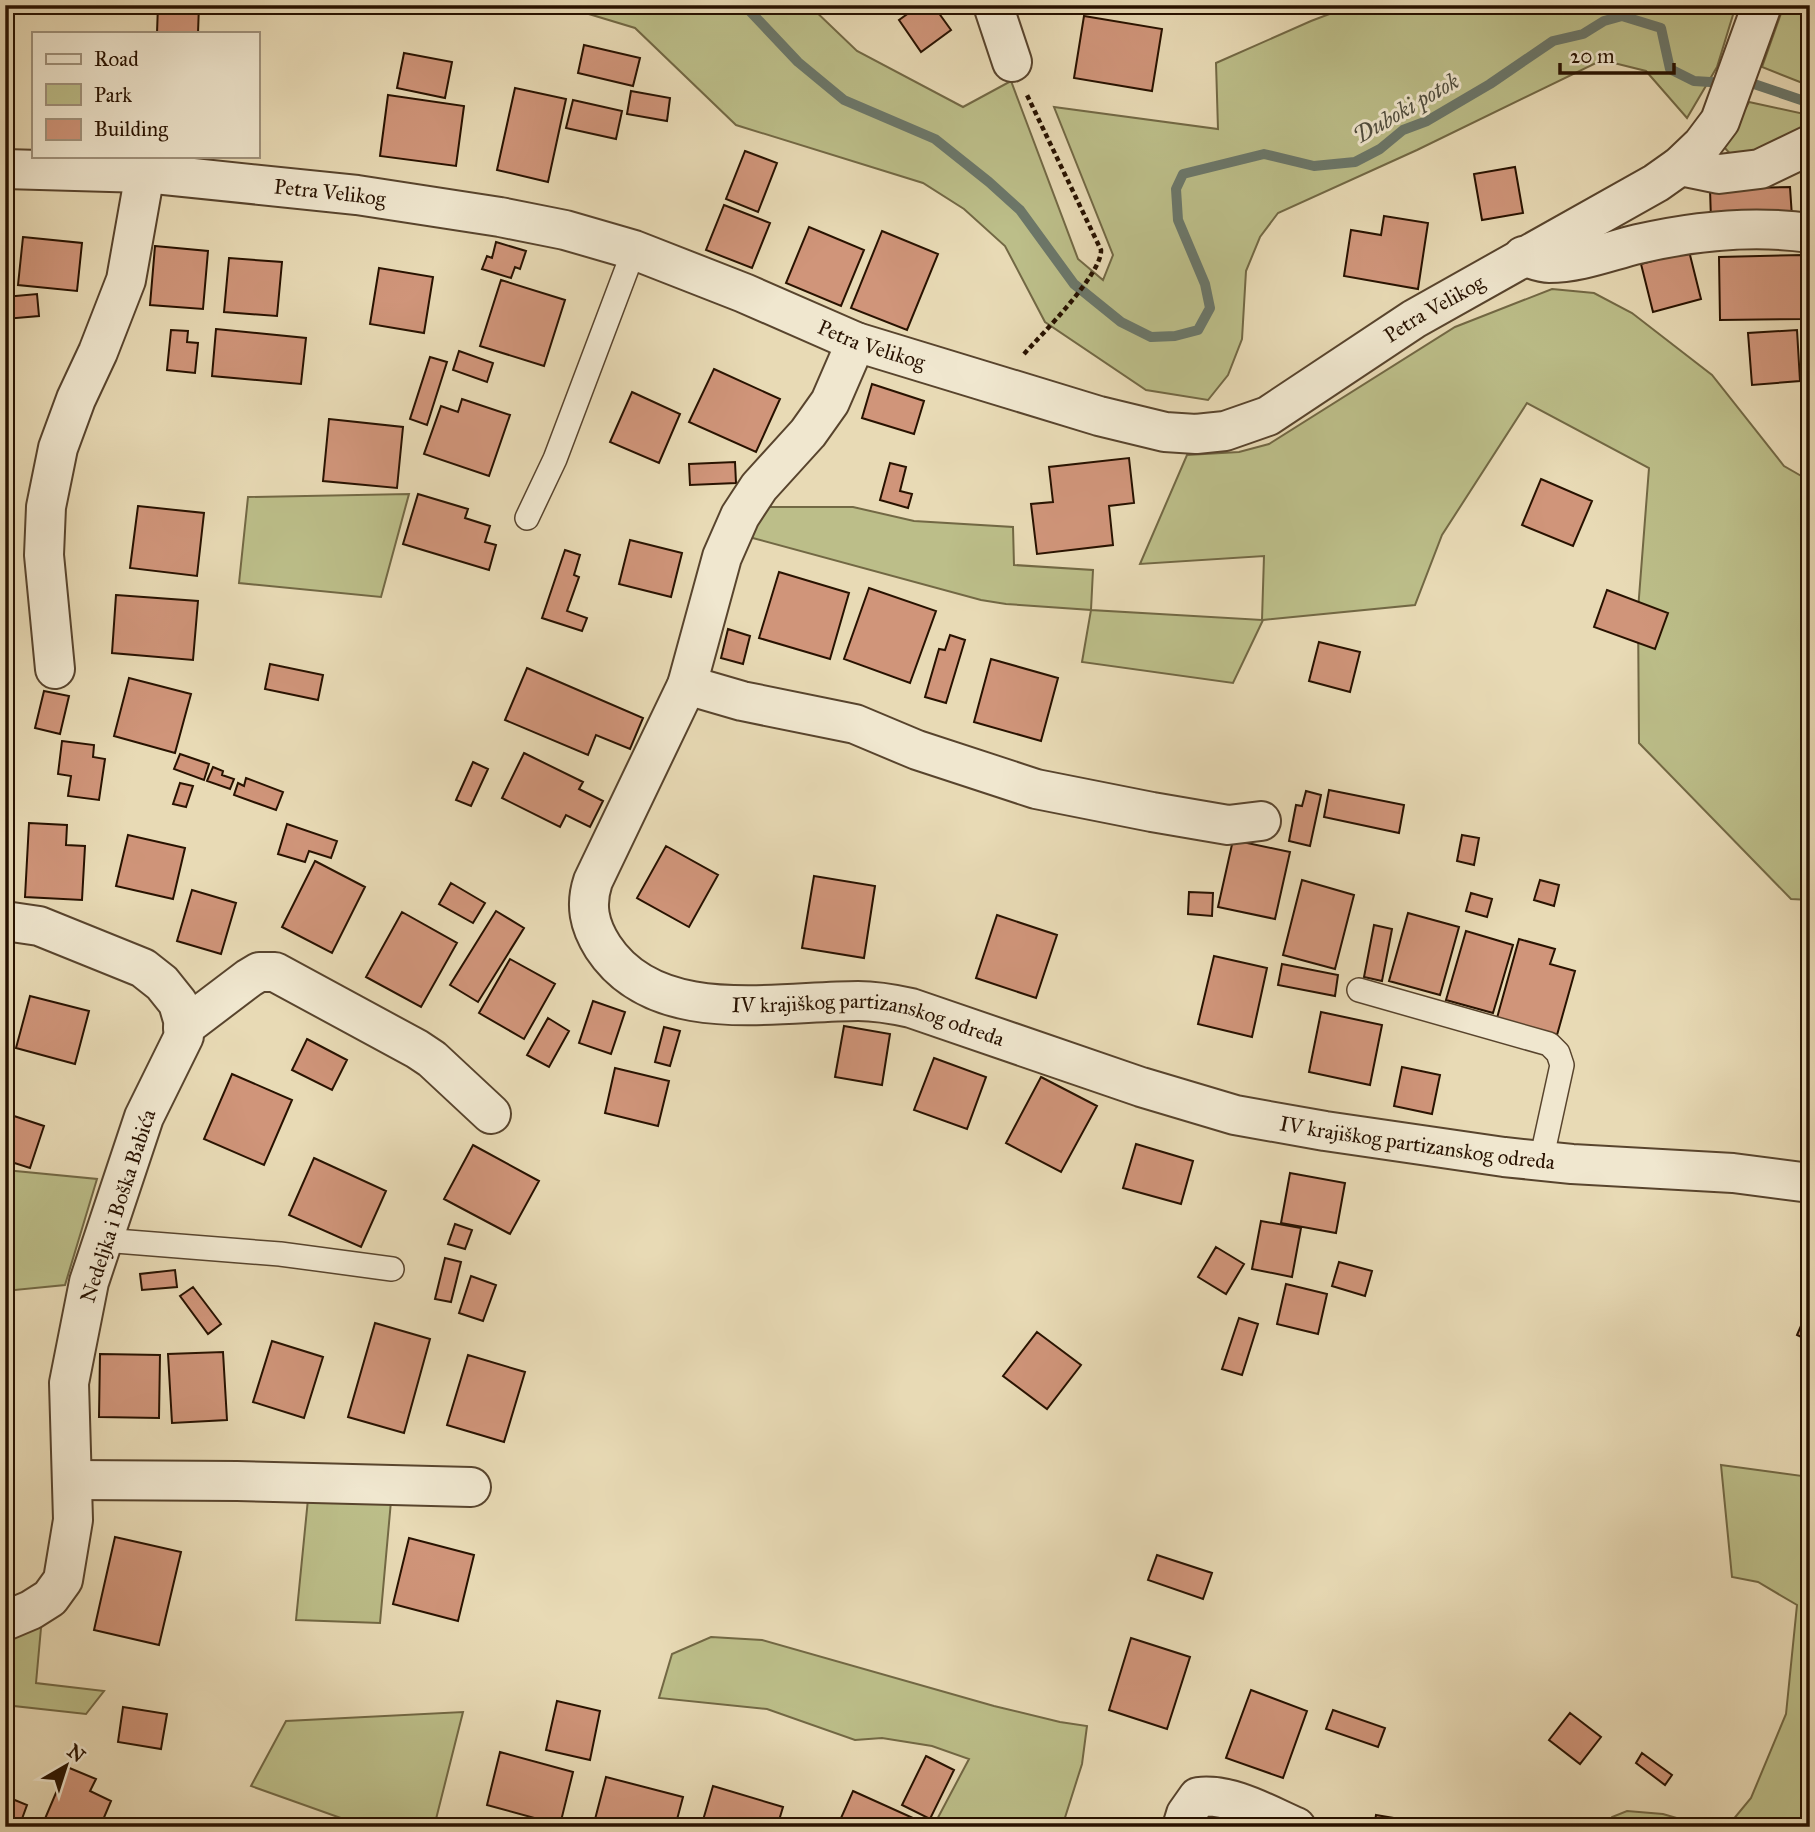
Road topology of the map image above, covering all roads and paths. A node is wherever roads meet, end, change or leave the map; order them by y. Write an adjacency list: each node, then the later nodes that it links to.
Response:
1 (993, 5): 3 (street)
2 (1762, 5): 5 (street, Petra Velikog)
3 (1012, 62): 11 (path)
4 (1810, 145): 5 (street)
5 (1680, 166): 10 (street, Petra Velikog)
6 (5, 169): 7 (street, Petra Velikog)
7 (145, 173): 9 (street, Petra Velikog); 14 (street)
8 (1810, 233): 10 (street)
9 (634, 250): 12 (street, Petra Velikog); 13 (lane)
10 (1523, 256): 12 (street, Petra Velikog)
11 (1055, 319)
12 (856, 342): 15 (street, IV krajiškog partizanskog odreda)
13 (527, 518)
14 (55, 669)
15 (687, 685): 16 (street); 21 (street, IV krajiškog partizanskog odreda)
16 (1261, 821)
17 (5, 921): 19 (street)
18 (1359, 990): 21 (lane)
19 (183, 1027): 20 (street); 23 (street, Nedeljka i Boška Babića)
20 (491, 1114)
21 (1541, 1161): 22 (street, IV krajiškog partizanskog odreda)
22 (1810, 1184)
23 (103, 1240): 24 (lane); 25 (street, Nedeljka i Boška Babića)
24 (392, 1269)
25 (72, 1480): 26 (street); 27 (street, Nedeljka i Boška Babića)
26 (471, 1487)
27 (5, 1621)
28 (1182, 1827): 29 (street)
29 (1296, 1827)

